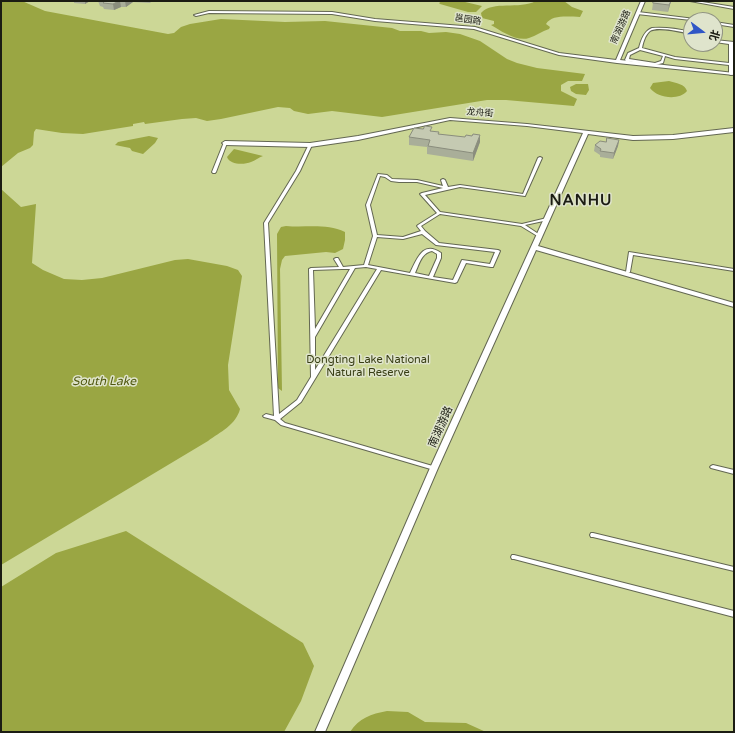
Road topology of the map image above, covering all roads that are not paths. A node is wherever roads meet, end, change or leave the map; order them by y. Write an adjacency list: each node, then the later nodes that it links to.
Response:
1 (643, 1): 4 (street, 南湖游路)
2 (691, 1): 3 (street)
3 (734, 8)
4 (638, 13): 6 (street); 14 (street, 南湖游路)
5 (196, 15): 14 (street, 邕园路)
6 (683, 19)
7 (723, 24): 8 (street)
8 (734, 26)
9 (683, 32): 12 (street)
10 (723, 42): 11 (street)
11 (733, 43): 15 (street)
12 (640, 49): 13 (street); 13 (street)
13 (664, 56): 15 (street)
14 (617, 62): 16 (street, 邕园路)
15 (731, 64): 16 (street)
16 (733, 74)
17 (734, 130): 18 (street, 龙舟街)
18 (586, 133): 20 (street, 龙舟街); 26 (street, 南湖游路)
19 (225, 143): 20 (street, 龙舟街); 22 (street)
20 (310, 145): 46 (street)
21 (540, 158): 24 (street)
22 (214, 172)
23 (443, 180): 24 (street)
24 (446, 188): 25 (street); 29 (street)
25 (439, 213): 27 (street); 28 (street)
26 (547, 219): 27 (street); 30 (street, 南湖游路)
27 (522, 225): 30 (street)
28 (423, 232): 29 (street); 40 (street)
29 (375, 236): 33 (street)
30 (539, 236): 31 (street, 南湖游路)
31 (535, 246): 38 (street); 42 (street); 48 (street, 南湖游路)
32 (336, 259): 34 (street)
33 (366, 266): 35 (street); 36 (street)
34 (342, 268): 35 (street); 43 (street)
35 (353, 268): 43 (street)
36 (379, 268): 39 (street); 44 (street)
37 (734, 270): 38 (street)
38 (628, 272): 41 (street)
39 (412, 274): 40 (street); 40 (street)
40 (430, 278)
41 (734, 302)
42 (734, 305)
43 (312, 337): 44 (street)
44 (313, 378): 46 (street)
45 (266, 416): 46 (street)
46 (277, 419): 48 (street)
47 (713, 467): 49 (street)
48 (434, 468): 54 (street, 南湖游路)
49 (734, 472)
50 (593, 535): 52 (street)
51 (514, 557): 53 (street)
52 (734, 569)
53 (734, 614)
54 (320, 732)

